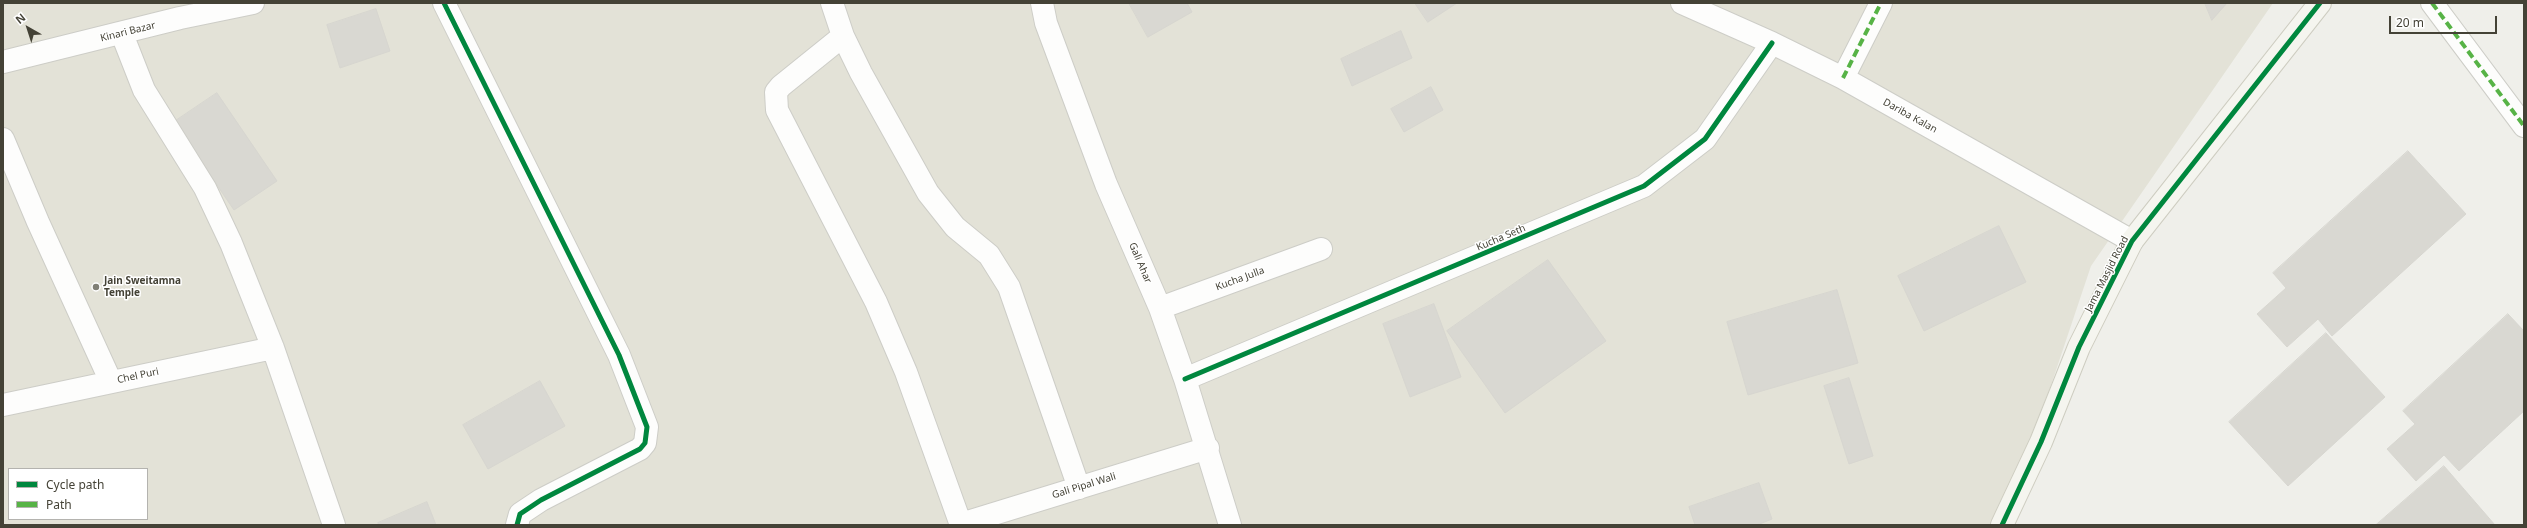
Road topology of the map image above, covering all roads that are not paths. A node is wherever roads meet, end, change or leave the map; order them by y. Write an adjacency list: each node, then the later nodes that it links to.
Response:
1 (253, 3): 9 (street, Kinari Bazar)
2 (444, 3): 25 (street)
3 (832, 3): 10 (street)
4 (1042, 3): 18 (street, Gali Ahar)
5 (1682, 3): 11 (street, Dariba Kalan)
6 (1880, 3): 13 (street)
7 (2320, 3): 16 (street, Jama Masjid Road)
8 (2432, 3): 14 (street)
9 (122, 34): 12 (street, Kinari Bazar); 19 (street)
10 (843, 36): 24 (street); 27 (street)
11 (1772, 43): 13 (street, Dariba Kalan); 20 (street, Kucha Seth)
12 (3, 62)
13 (1843, 78): 16 (street, Dariba Kalan)
14 (2524, 126)
15 (3, 140): 21 (street)
16 (2132, 241): 29 (street, Jama Masjid Road)
17 (1321, 249): 18 (street, Kucha Julla)
18 (1160, 308): 20 (street, Gali Ahar)
19 (273, 348): 21 (street, Chel Puri); 26 (street)
20 (1185, 379): 23 (street, Gali Ahar)
21 (111, 382): 22 (street, Chel Puri)
22 (3, 405)
23 (1208, 448): 24 (street, Gali Pipal Wali); 28 (street, Gali Ahar)
24 (1079, 488): 27 (street, Gali Pipal Wali)
25 (517, 523)
26 (334, 525)
27 (961, 525)
28 (1230, 525)
29 (2002, 525)

